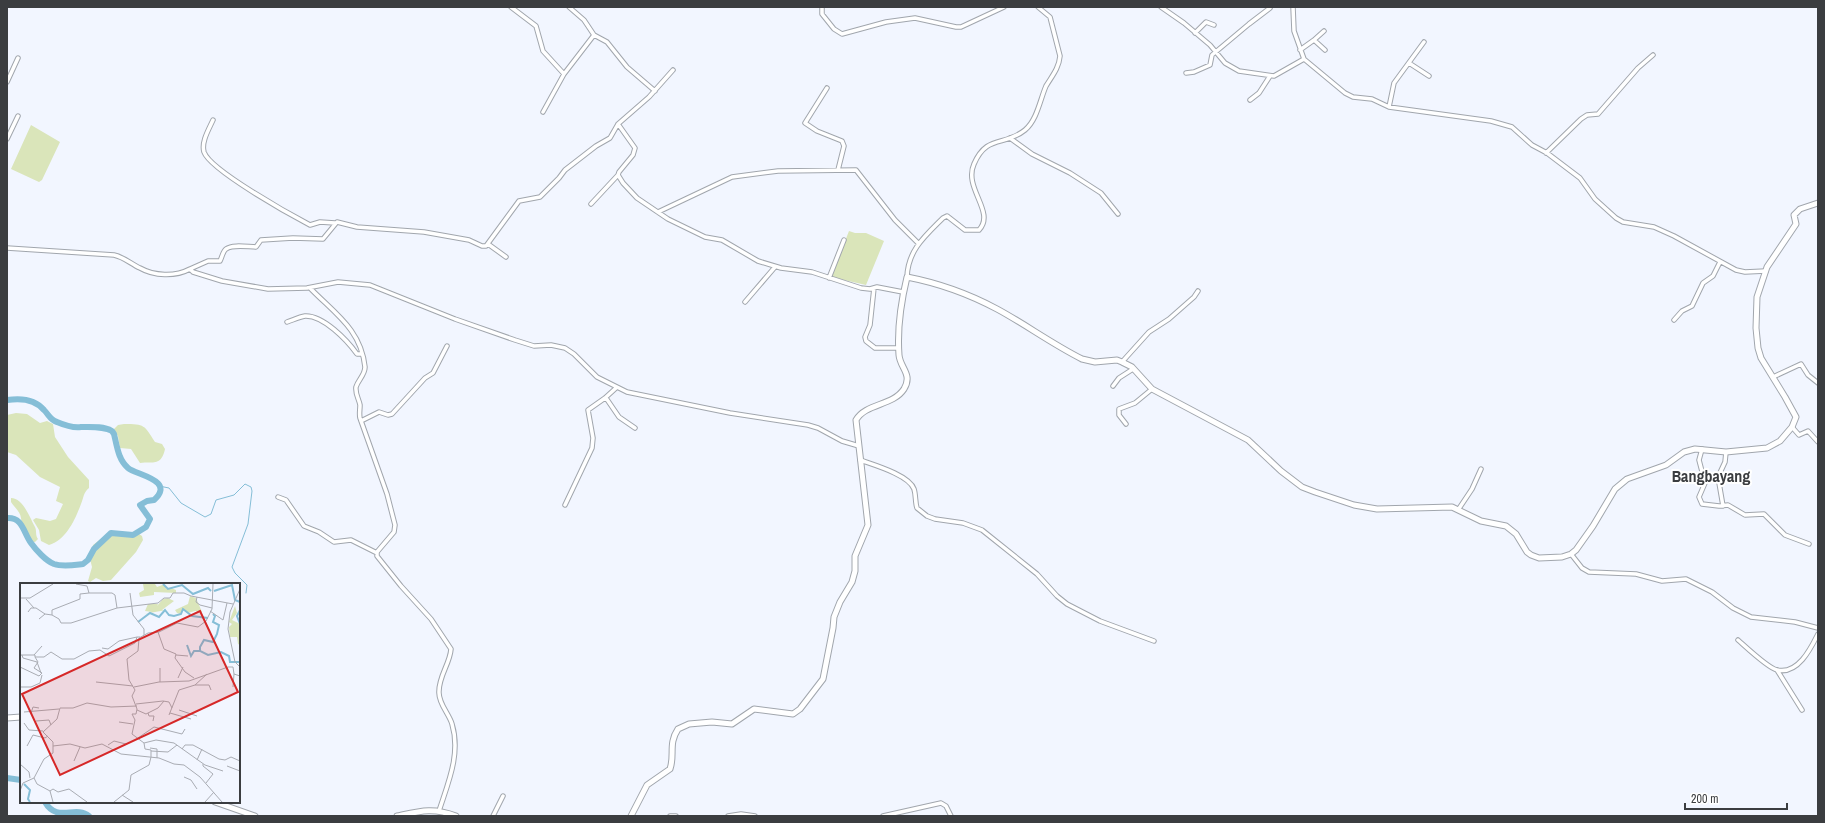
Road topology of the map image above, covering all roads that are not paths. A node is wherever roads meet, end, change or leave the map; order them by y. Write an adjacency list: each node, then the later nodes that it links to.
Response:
1 (511, 7): 24 (street)
2 (569, 7): 12 (street)
3 (822, 7): 4 (street)
4 (1004, 7)
5 (1038, 7): 36 (street)
6 (1161, 7): 11 (street)
7 (1293, 7): 15 (street)
8 (1270, 8): 17 (street)
9 (1214, 25): 11 (street)
10 (1324, 31): 13 (street)
11 (1196, 33): 17 (street)
12 (594, 35): 24 (street); 29 (street)
13 (1314, 40): 15 (street); 16 (street)
14 (1424, 42): 21 (street)
15 (1300, 50): 20 (street)
16 (1325, 50)
17 (1217, 53): 23 (street); 25 (street)
18 (1653, 55): 38 (street)
19 (18, 58): 27 (street)
20 (1304, 59): 25 (street); 31 (street)
21 (1409, 63): 26 (street); 31 (street)
22 (673, 70): 29 (street)
23 (1186, 73)
24 (564, 74): 32 (street)
25 (1270, 76): 30 (street)
26 (1429, 76)
27 (7, 82)
28 (827, 88): 39 (street)
29 (655, 91): 35 (street)
30 (1250, 100)
31 (1389, 107): 38 (street)
32 (543, 112)
33 (18, 116): 37 (street)
34 (213, 120): 45 (street)
35 (618, 124): 40 (street); 48 (street)
36 (1010, 138): 44 (street); 47 (street)
37 (7, 139)
38 (1546, 153): 51 (street)
39 (838, 170): 43 (street); 47 (street)
40 (618, 175): 42 (street); 43 (street)
41 (1818, 203): 54 (street)
42 (591, 204)
43 (658, 212): 52 (street)
44 (1118, 214)
45 (335, 223): 48 (street); 53 (street)
46 (844, 240): 56 (street)
47 (918, 243): 55 (street)
48 (488, 244): 50 (street)
49 (7, 248): 53 (street)
50 (506, 257)
51 (1720, 262): 54 (street); 62 (street)
52 (775, 267): 56 (street); 61 (street)
53 (190, 269): 57 (street)
54 (1766, 271): 69 (street)
55 (907, 277): 60 (street); 67 (street)
56 (830, 278): 58 (street)
57 (310, 288): 66 (street); 72 (street)
58 (874, 288): 60 (street); 65 (street)
59 (1198, 291): 67 (street)
60 (903, 292): 65 (street)
61 (745, 302)
62 (1674, 320)
63 (287, 322): 66 (street)
64 (447, 346): 75 (street)
65 (899, 348): 80 (street)
66 (361, 354): 75 (street)
67 (1122, 362): 68 (street)
68 (1133, 369): 71 (street); 73 (street)
69 (1773, 376): 70 (street); 77 (street)
70 (1818, 382)
71 (1113, 386)
72 (616, 388): 74 (street); 80 (street)
73 (1152, 389): 76 (street); 88 (street)
74 (606, 398): 78 (street); 86 (street)
75 (360, 421): 90 (street)
76 (1126, 424)
77 (1792, 427): 79 (street); 82 (street)
78 (635, 428)
79 (1818, 442)
80 (859, 446): 83 (street)
81 (1702, 450): 82 (street); 87 (street); 91 (street)
82 (1726, 452): 87 (street)
83 (860, 460): 95 (street); 108 (street)
84 (1481, 469): 88 (street)
85 (278, 497): 90 (street)
86 (565, 504)
87 (1723, 506): 89 (street)
88 (1458, 510): 91 (street)
89 (1808, 544)
90 (377, 553): 102 (street)
91 (1571, 554): 92 (street)
92 (1818, 628)
93 (1818, 634): 96 (street)
94 (1738, 640): 96 (street)
95 (1154, 641)
96 (1777, 670): 97 (street)
97 (1802, 710)
98 (20, 716): 99 (street)
99 (7, 718)
100 (503, 796): 107 (street)
101 (218, 803): 104 (street)
102 (439, 811): 103 (street); 106 (street)
103 (418, 814): 105 (street)
104 (255, 816)
105 (397, 816)
106 (456, 816)
107 (493, 816)
108 (631, 816)
109 (670, 816): 110 (street)
110 (676, 816)
111 (728, 816): 112 (street)
112 (755, 816)
113 (884, 816): 114 (street)
114 (951, 816)

